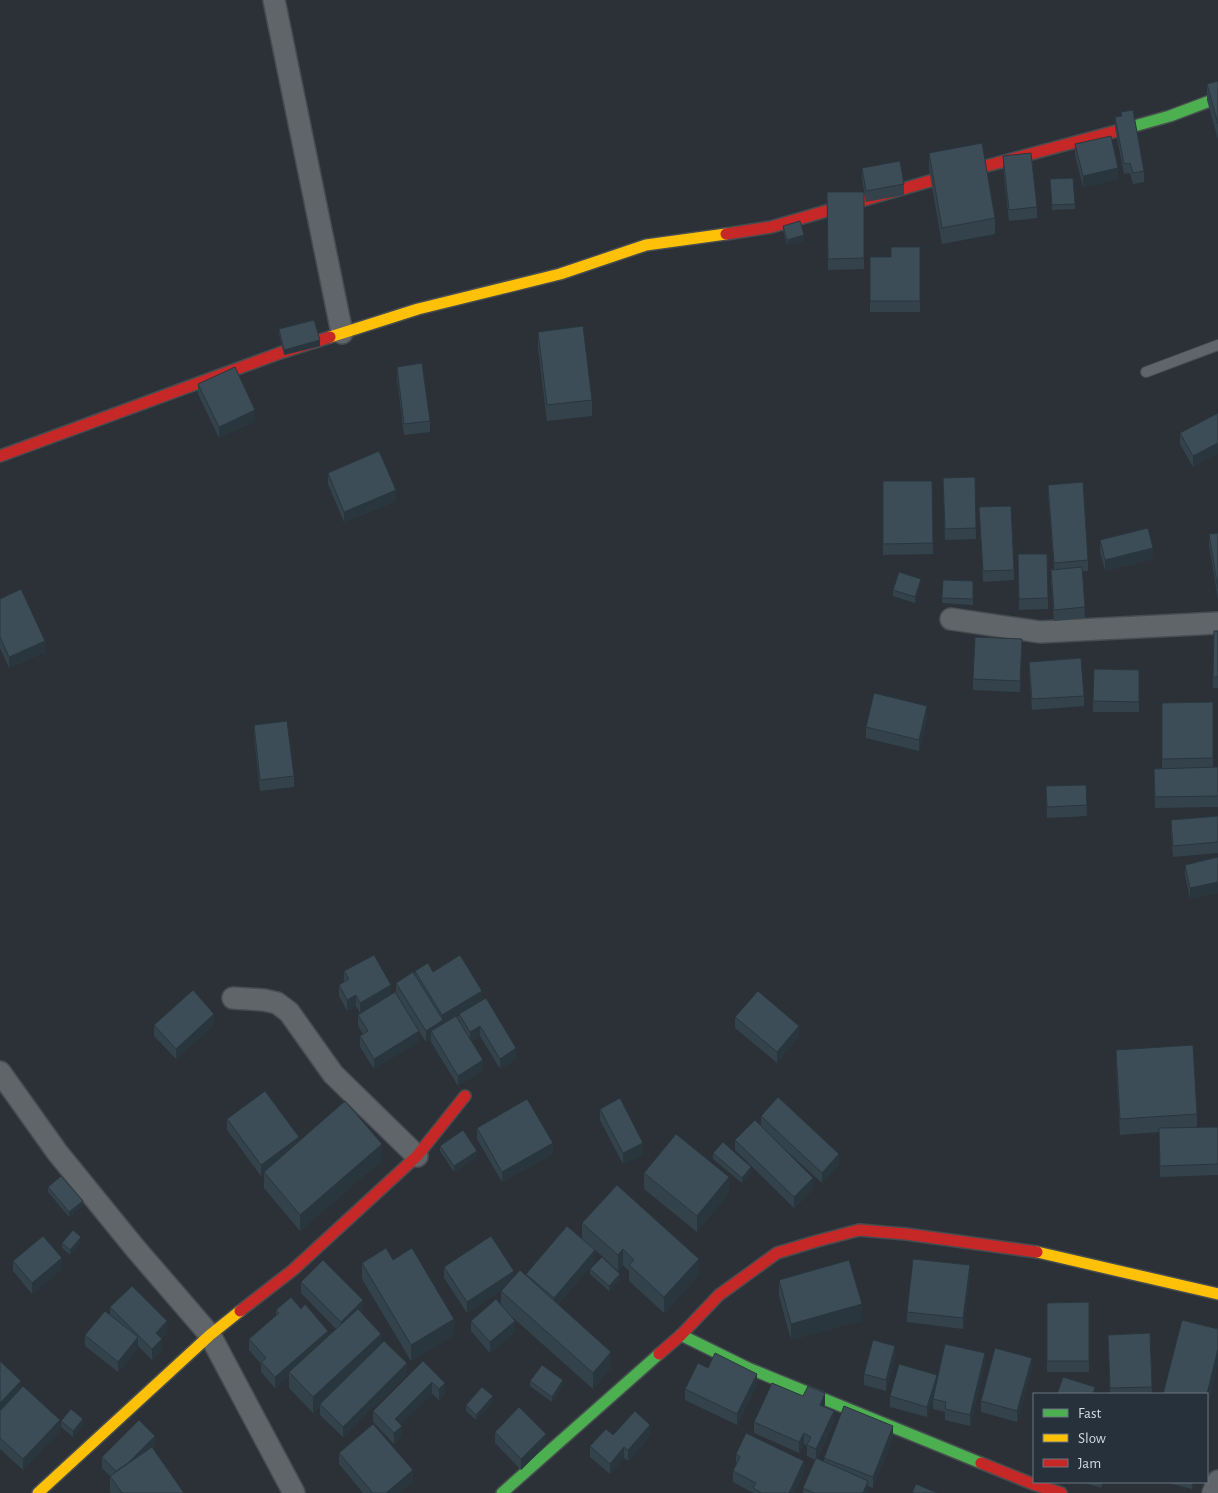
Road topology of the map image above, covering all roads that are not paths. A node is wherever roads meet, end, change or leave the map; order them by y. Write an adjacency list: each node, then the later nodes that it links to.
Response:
1 (274, 0): 3 (street)
2 (1218, 98): 3 (street)
3 (342, 333): 6 (street)
4 (1218, 345): 5 (lane)
5 (1146, 372)
6 (0, 456)
7 (952, 619): 8 (street)
8 (1218, 623)
9 (233, 998): 12 (street)
10 (0, 1072): 14 (street)
11 (465, 1096): 12 (street)
12 (417, 1156): 14 (street)
13 (1218, 1294): 15 (street)
14 (210, 1335): 17 (street); 18 (street)
15 (682, 1335): 19 (street); 20 (street)
16 (1218, 1481): 21 (street)
17 (38, 1493)
18 (294, 1493)
19 (502, 1493)
20 (1061, 1493)
21 (1214, 1493)

